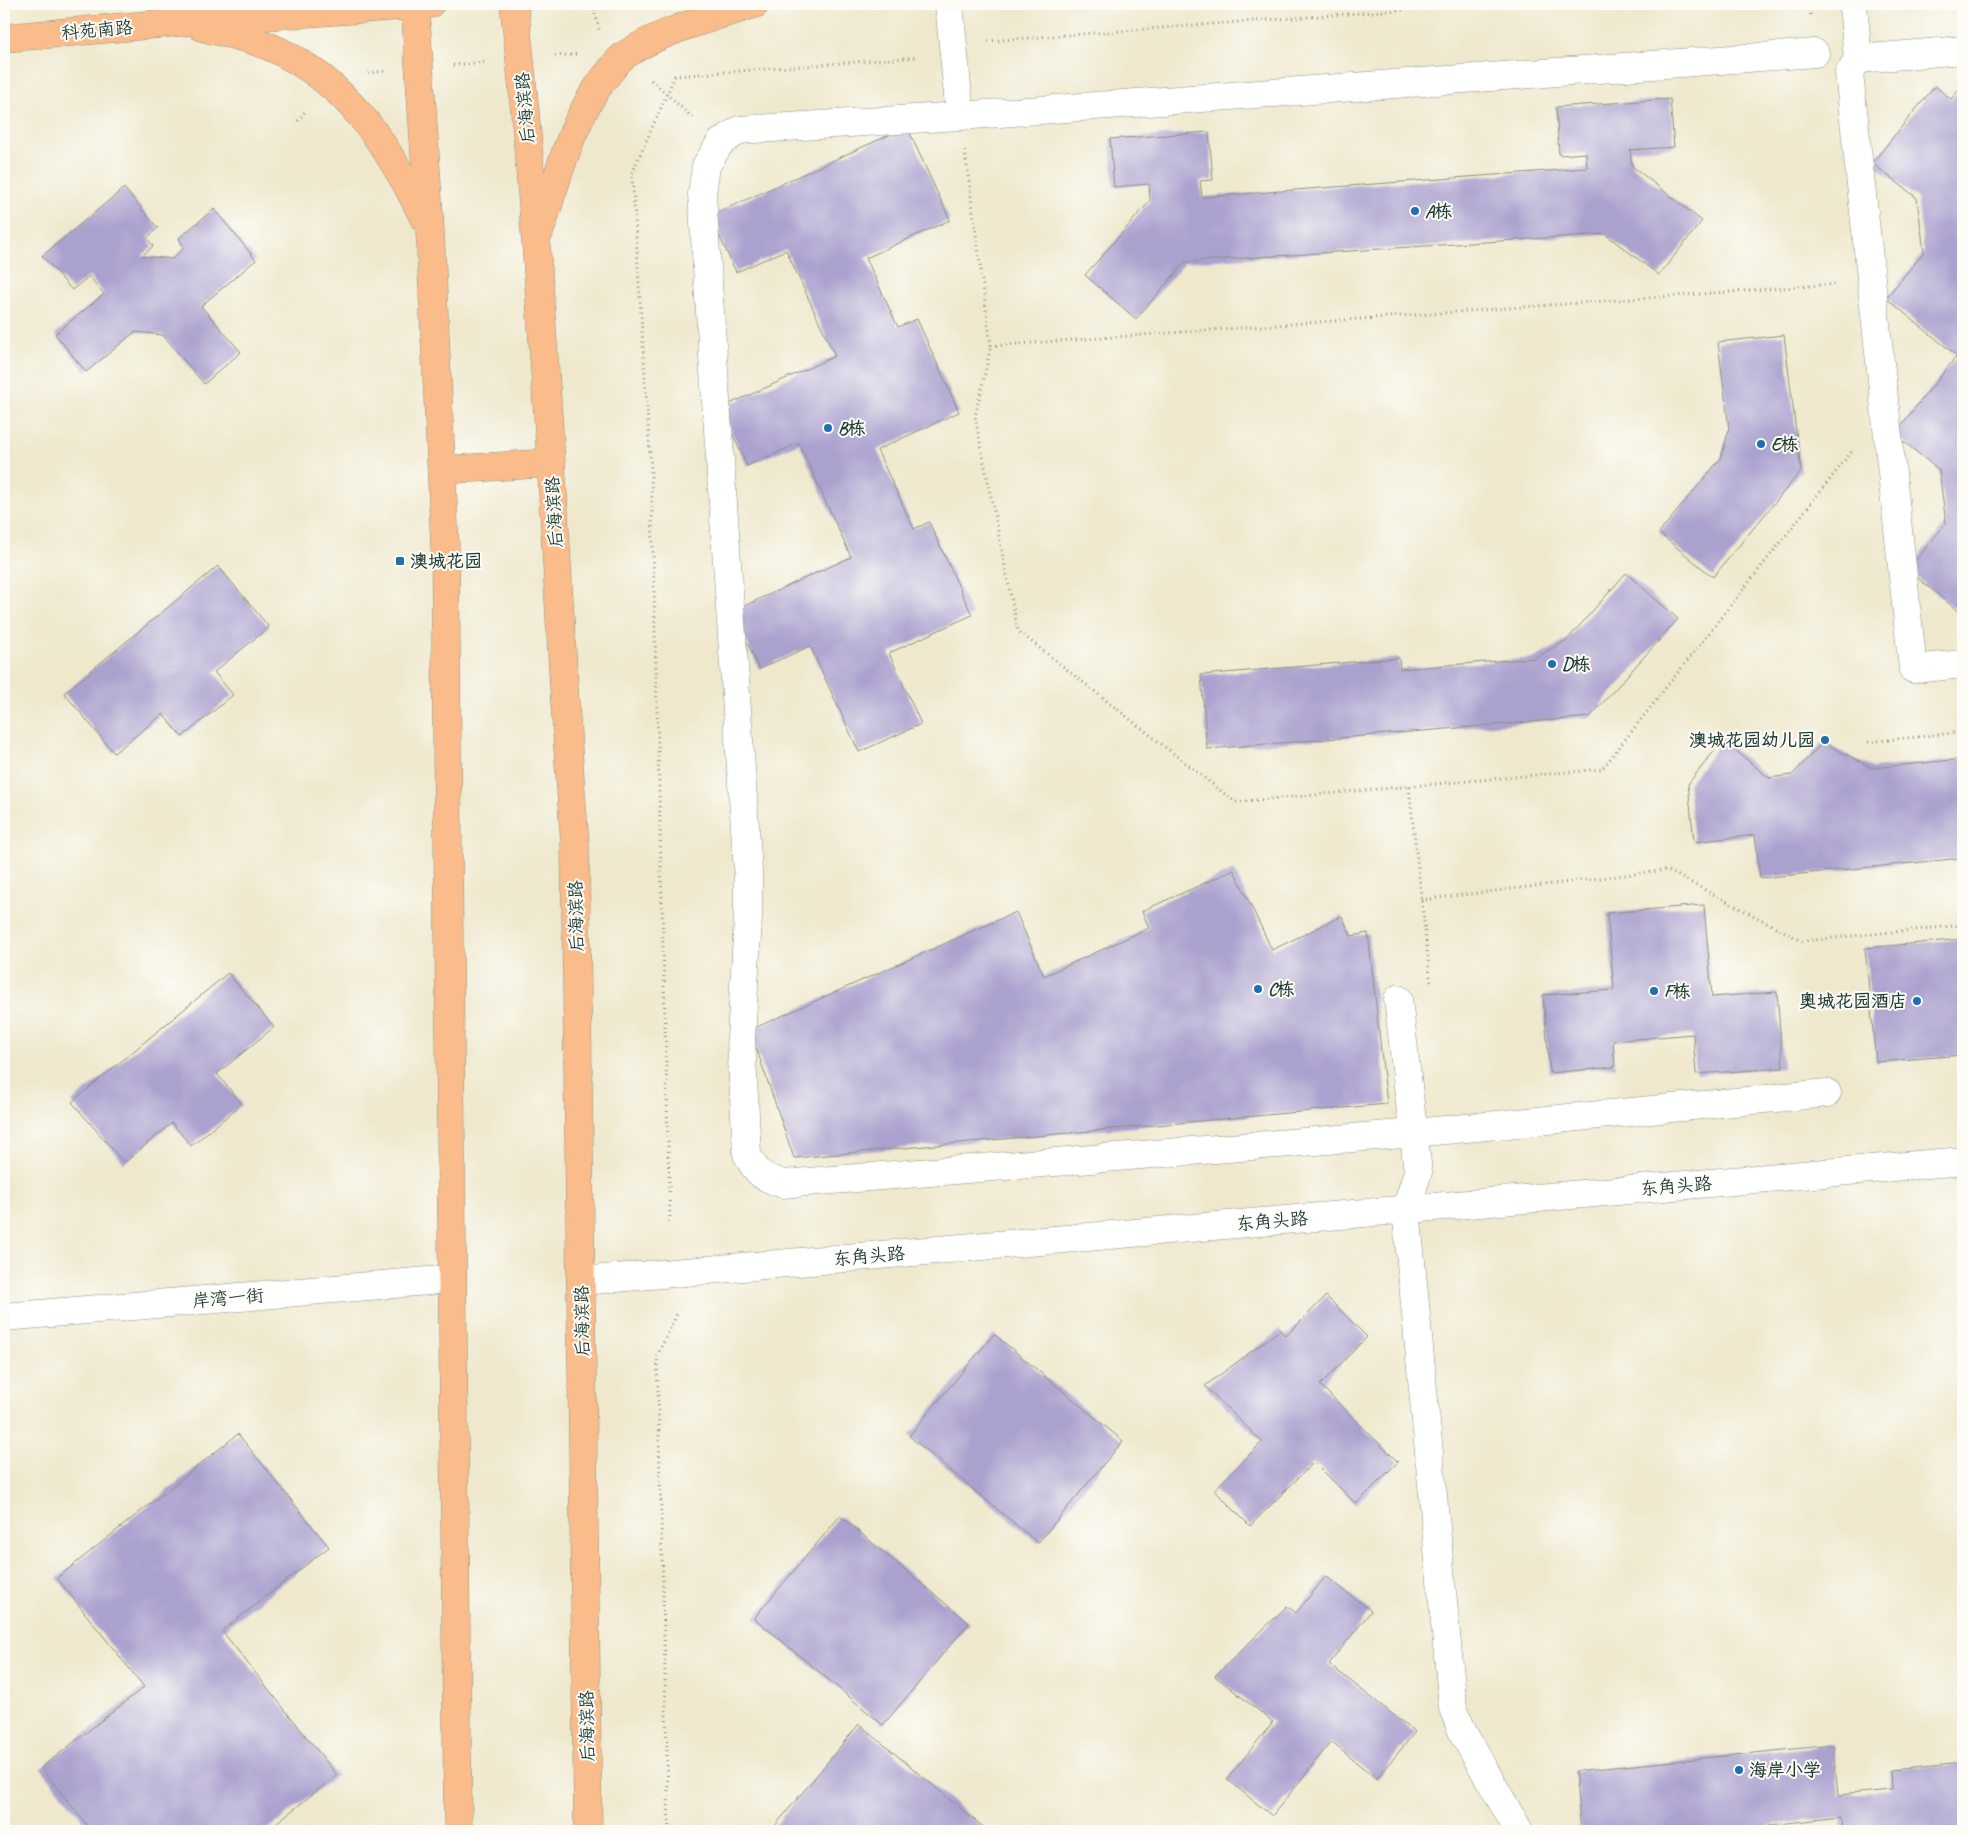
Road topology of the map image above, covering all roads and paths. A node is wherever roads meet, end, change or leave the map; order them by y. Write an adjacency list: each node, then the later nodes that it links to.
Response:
1 (420, 4): 9 (main road, 科苑南路); 18 (main road)
2 (514, 4): 17 (main road, 后海滨路)
3 (593, 4): 10 (path)
4 (755, 4): 22 (main road)
5 (949, 4): 20 (street)
6 (1478, 4): 12 (path)
7 (1810, 4): 14 (path)
8 (1853, 4): 16 (street)
9 (181, 22): 11 (main road, 科苑南路); 21 (main road)
10 (600, 35)
11 (4, 38)
12 (988, 41)
13 (1963, 50): 16 (street)
14 (1814, 53): 20 (street)
15 (578, 54): 17 (path)
16 (1858, 58): 28 (street)
17 (520, 59): 18 (path); 22 (main road, 后海滨路)
18 (419, 68): 19 (path); 21 (main road)
19 (362, 73)
20 (960, 116): 24 (path); 37 (street)
21 (430, 230): 27 (main road)
22 (535, 246): 26 (main road, 后海滨路)
23 (1837, 274): 24 (path)
24 (990, 346): 31 (path)
25 (1852, 440): 31 (path)
26 (551, 463): 27 (main road); 41 (main road, 后海滨路)
27 (442, 470): 40 (main road)
28 (1963, 664)
29 (1963, 732): 30 (path)
30 (1868, 742)
31 (1409, 787): 32 (path)
32 (1421, 900): 33 (path); 34 (path)
33 (1963, 926)
34 (1431, 986)
35 (1398, 999): 37 (street)
36 (1827, 1093): 37 (street)
37 (1414, 1133): 39 (street)
38 (1963, 1161): 39 (street, 东角头路)
39 (1406, 1209): 41 (street, 东角头路); 47 (street)
40 (452, 1279): 43 (street, 岸湾一街); 44 (main road)
41 (581, 1281): 45 (main road, 后海滨路)
42 (677, 1314): 46 (path)
43 (4, 1316)
44 (458, 1831)
45 (588, 1831)
46 (669, 1831)
47 (1519, 1831)

